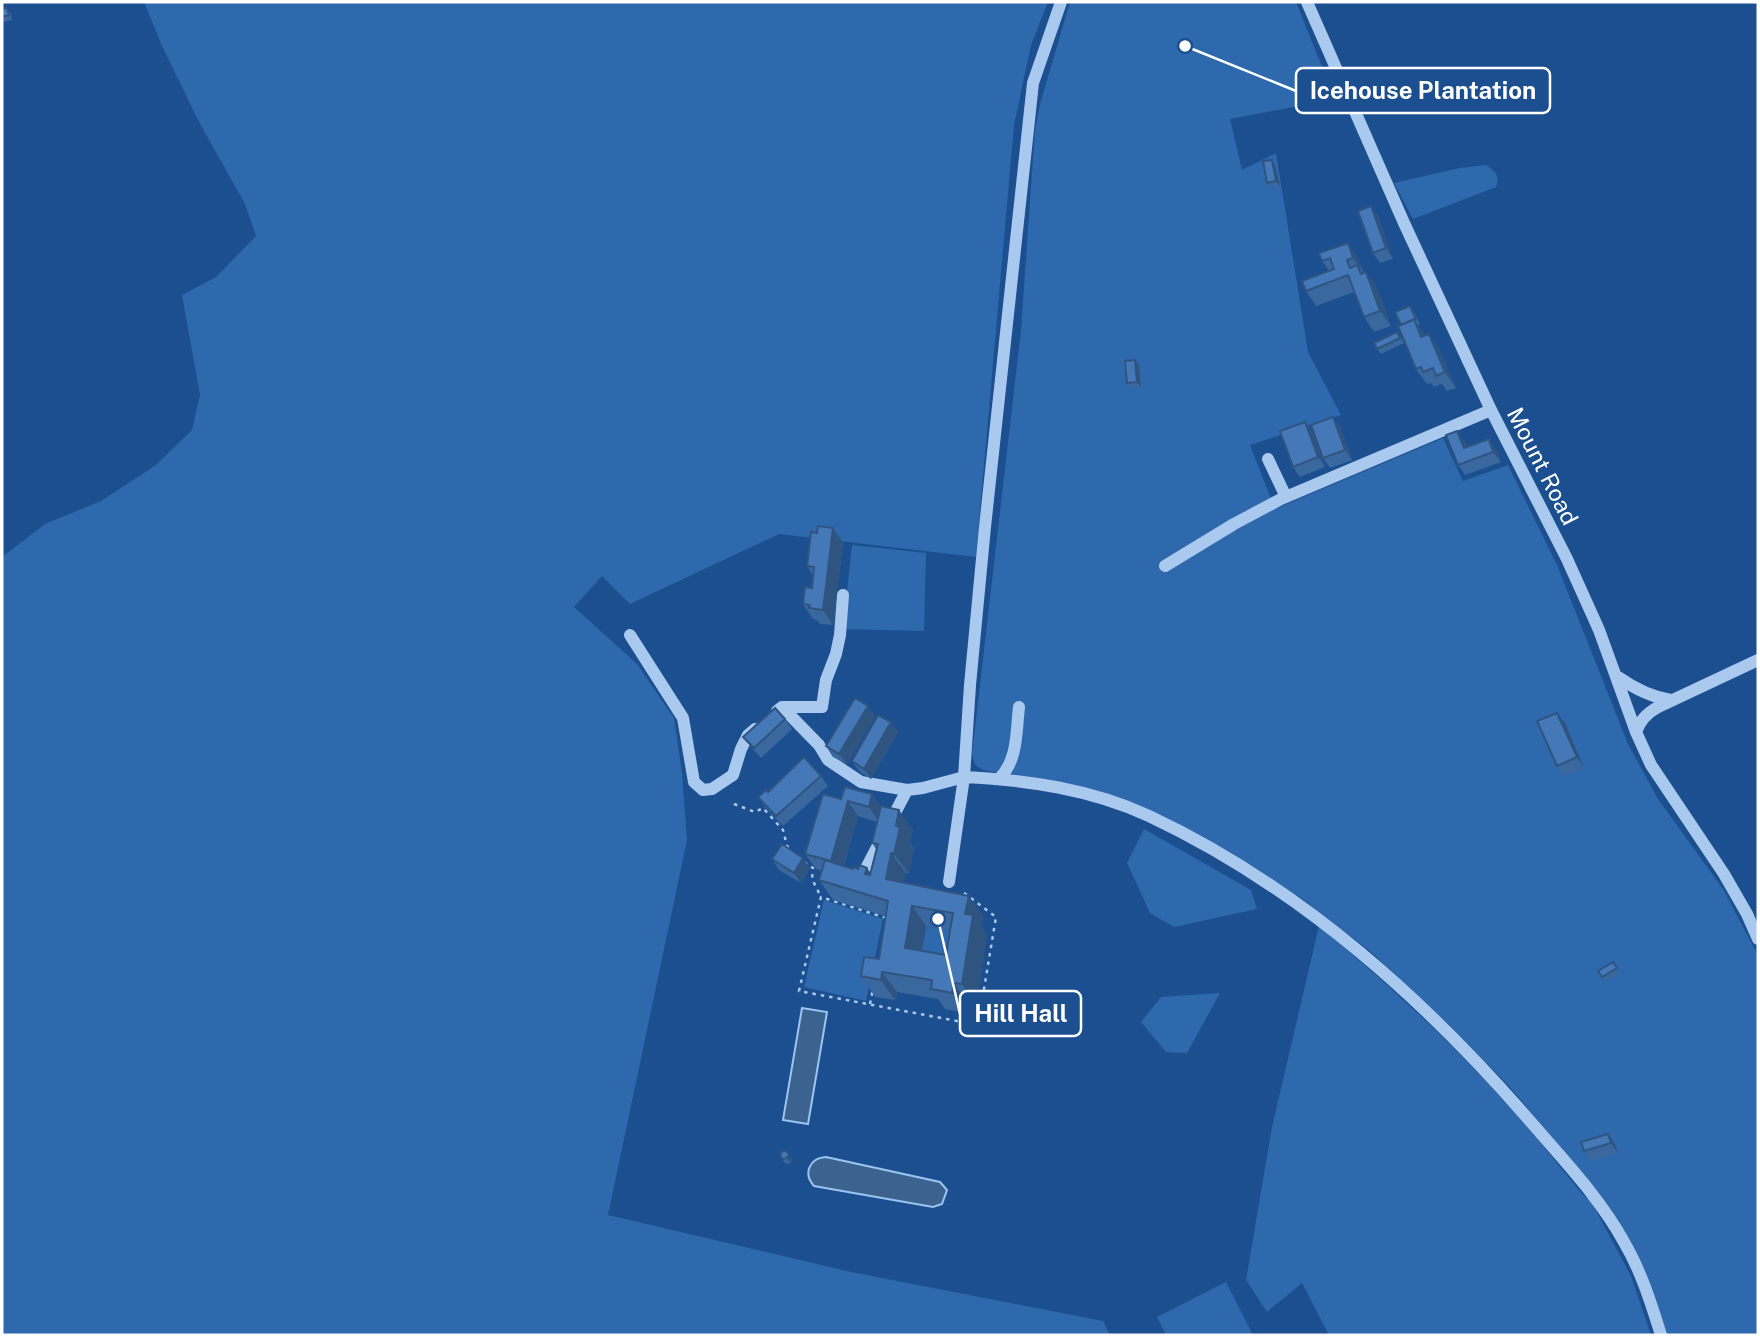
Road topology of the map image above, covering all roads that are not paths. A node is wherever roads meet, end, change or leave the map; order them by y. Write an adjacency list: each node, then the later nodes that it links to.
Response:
1 (1060, 2): 17 (street)
2 (1307, 2): 3 (street, Mount Road)
3 (1492, 410): 5 (street); 10 (street, Mount Road)
4 (1268, 459): 5 (street)
5 (1286, 496): 6 (street)
6 (1166, 566)
7 (843, 595): 12 (street)
8 (630, 635): 12 (street)
9 (1758, 660): 11 (street)
10 (1618, 677): 11 (street); 14 (street, Mount Road)
11 (1673, 700): 14 (street)
12 (782, 707): 16 (street)
13 (1020, 707): 18 (street)
14 (1636, 732): 22 (street, Mount Road)
15 (854, 761): 16 (street)
16 (847, 773): 19 (street)
17 (964, 778): 18 (street); 19 (street); 21 (street)
18 (999, 779): 23 (street)
19 (907, 790): 20 (street)
20 (863, 874)
21 (949, 882)
22 (1758, 939)
23 (1661, 1335)

